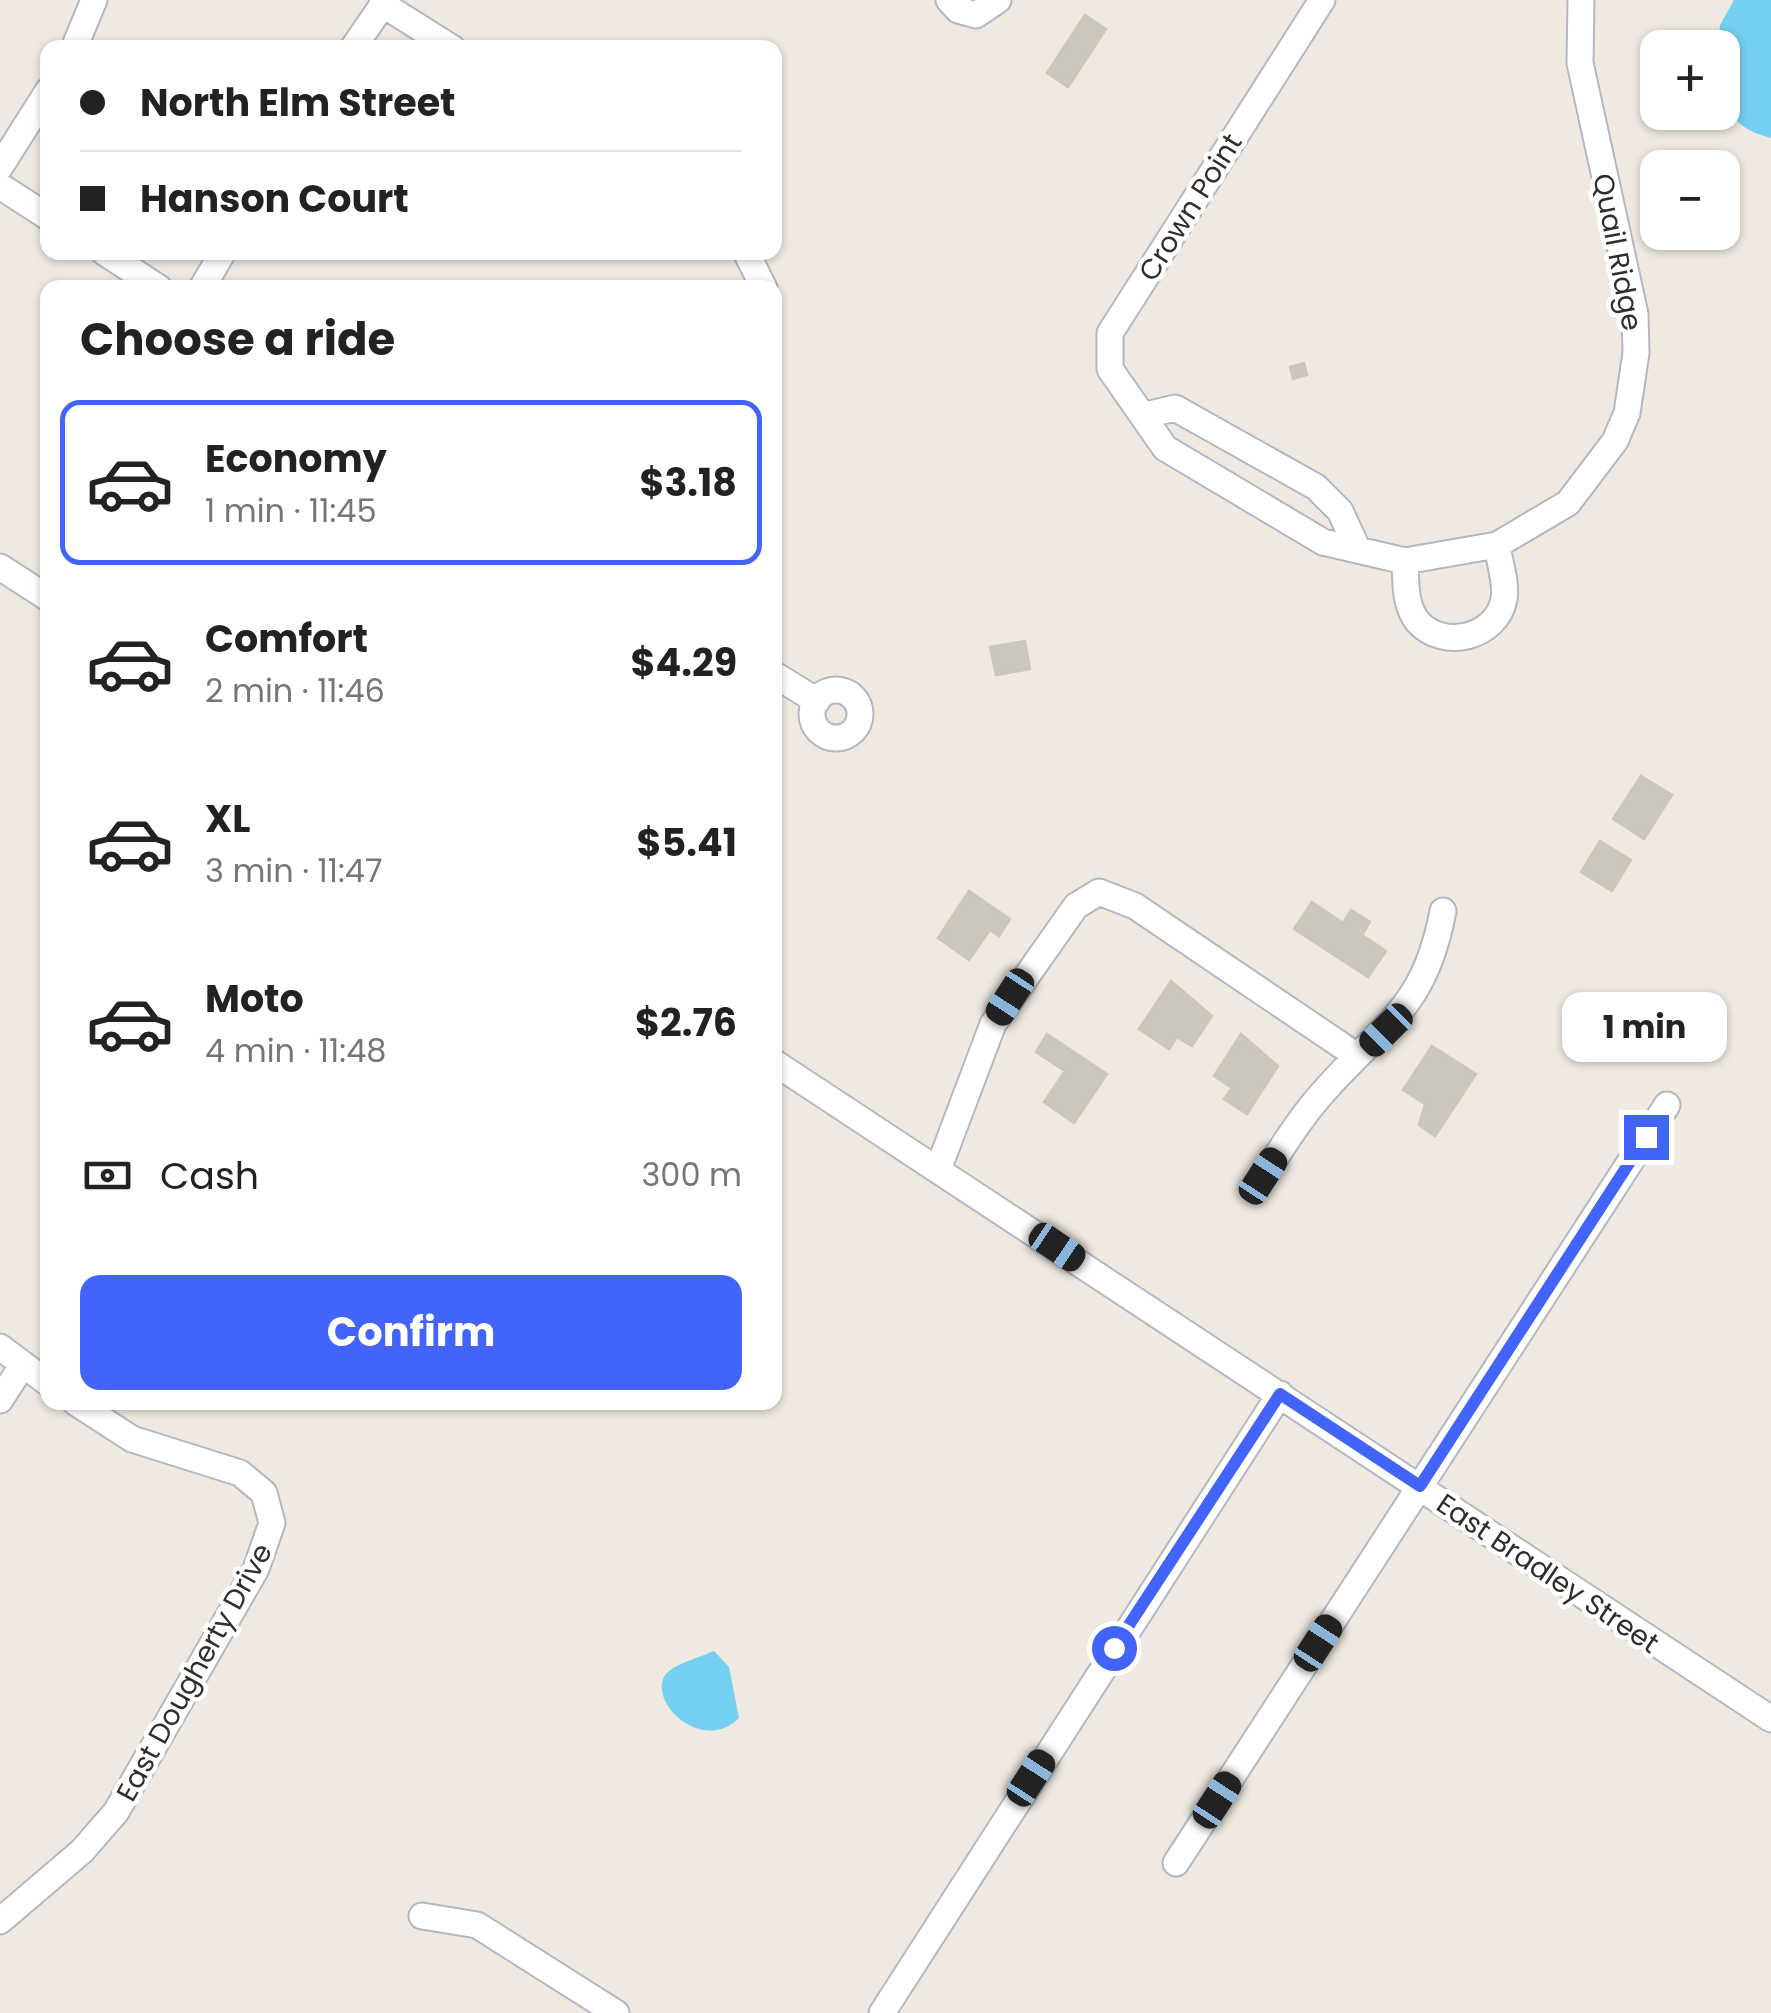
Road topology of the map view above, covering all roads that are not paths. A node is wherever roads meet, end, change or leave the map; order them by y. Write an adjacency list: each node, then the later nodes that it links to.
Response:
1 (94, 0): 7 (street)
2 (950, 0): 3 (street)
3 (998, 0)
4 (1322, 0): 16 (street, Crown Point)
5 (1582, 0): 17 (street, Quail Ridge)
6 (384, 2): 8 (street); 9 (street)
7 (77, 40)
8 (358, 40)
9 (440, 40)
10 (40, 104): 11 (street)
11 (0, 166)
12 (0, 186): 13 (street)
13 (40, 212)
14 (116, 260): 15 (street)
15 (146, 280)
16 (1146, 415): 18 (street, Quail Ridge); 18 (street)
17 (1496, 545): 19 (street, Quail Ridge); 19 (street)
18 (1358, 550): 19 (street, Quail Ridge)
19 (1405, 562)
20 (0, 567): 21 (street)
21 (40, 593)
22 (782, 678): 23 (street)
23 (817, 700)
24 (1443, 911): 25 (street)
25 (1356, 1056): 28 (street); 29 (street)
26 (782, 1067): 28 (street, East Bradley Street)
27 (1666, 1106): 36 (street)
28 (939, 1167): 33 (street, East Bradley Street)
29 (1263, 1176)
30 (0, 1347): 31 (street)
31 (22, 1366): 32 (street); 34 (street)
32 (40, 1378)
33 (1280, 1394): 36 (street, East Bradley Street); 42 (street)
34 (0, 1400)
35 (87, 1410): 40 (street, East Dougherty Drive)
36 (1420, 1486): 37 (street, East Bradley Street); 38 (street)
37 (1771, 1719)
38 (1176, 1864)
39 (422, 1916): 41 (street)
40 (0, 1921)
41 (616, 2013)
42 (882, 2013)

